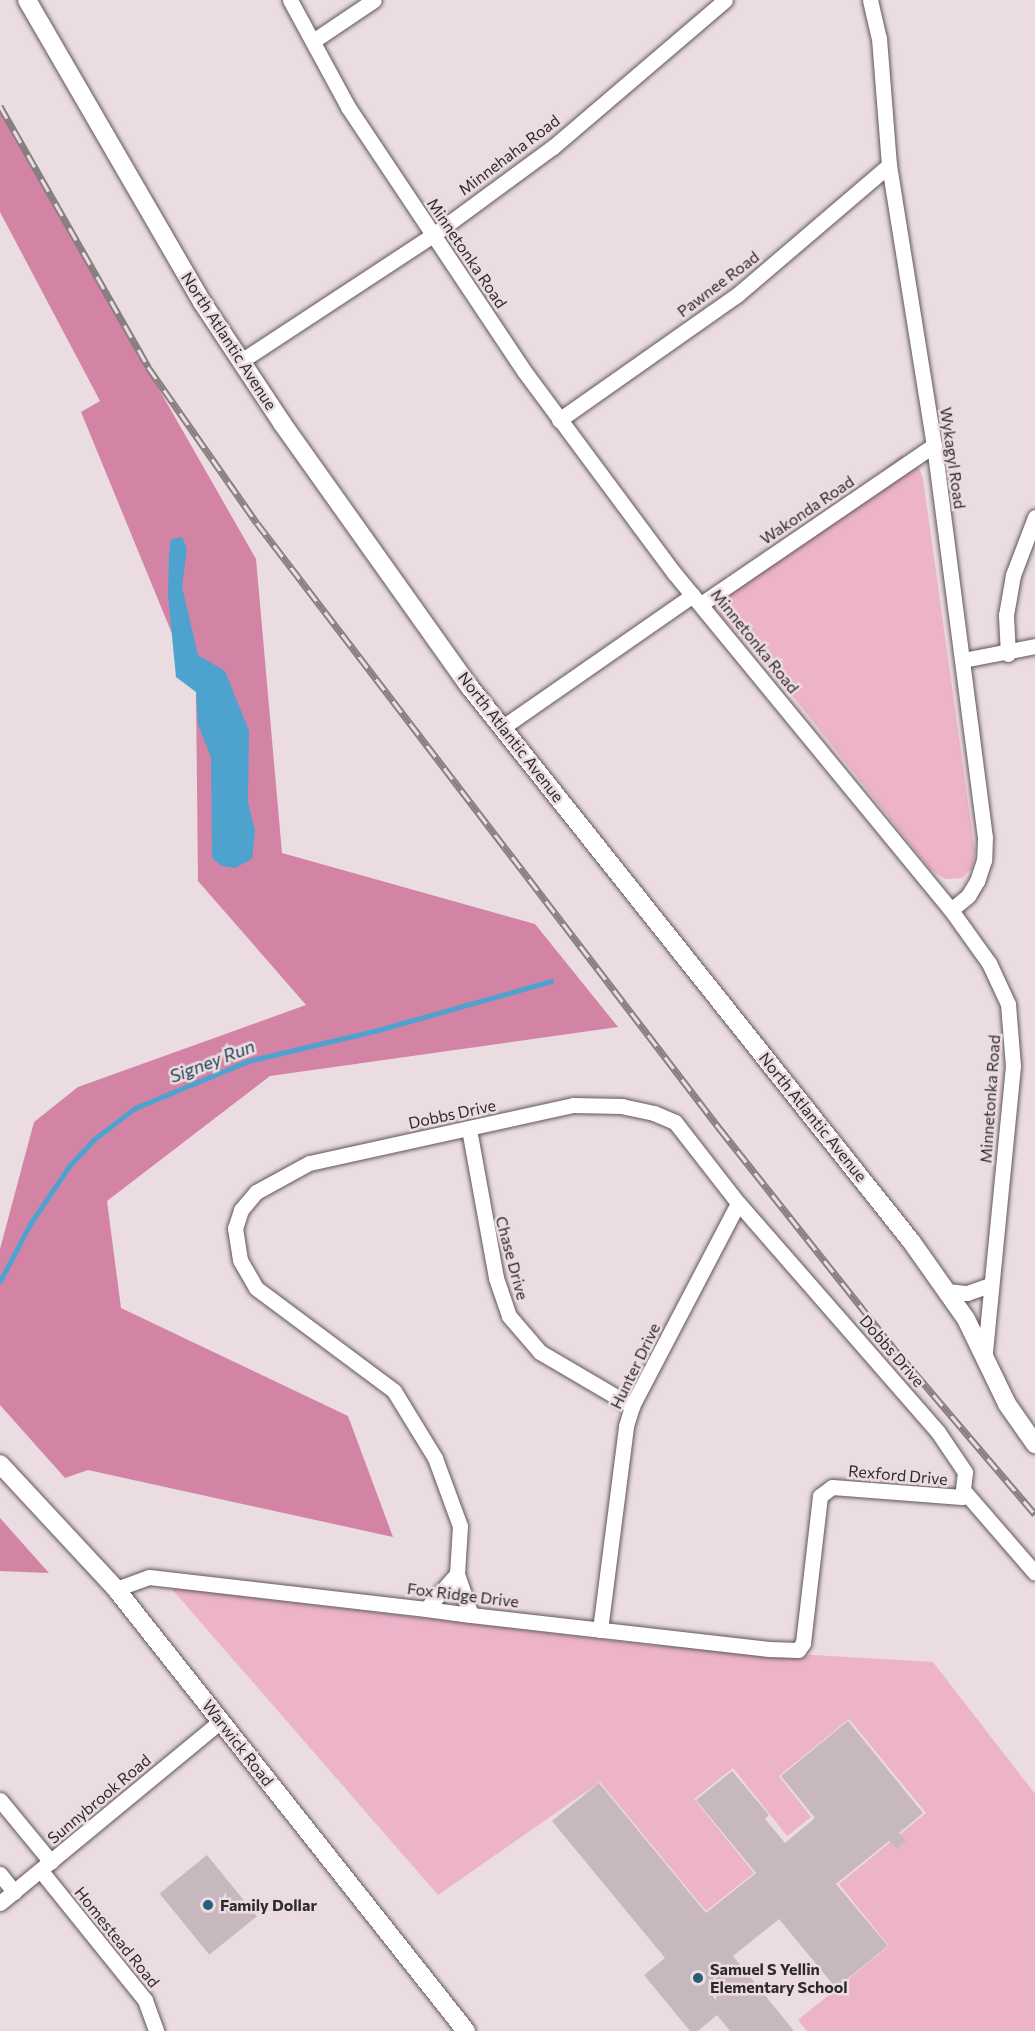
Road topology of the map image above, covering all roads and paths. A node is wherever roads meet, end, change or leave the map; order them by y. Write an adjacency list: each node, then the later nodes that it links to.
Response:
1 (27, 0): 9 (street, North Atlantic Avenue)
2 (290, 0): 6 (street, Minnetonka Road)
3 (374, 0): 6 (street)
4 (725, 0): 8 (street, Minnehaha Road)
5 (870, 0): 7 (street, Wykagyl Road)
6 (313, 41): 8 (street, Minnetonka Road)
7 (889, 165): 10 (street, Pawnee Road); 11 (street, Wykagyl Road)
8 (433, 235): 9 (street, Minnehaha Road); 10 (street, Minnetonka Road)
9 (241, 361): 17 (street, North Atlantic Avenue)
10 (559, 420): 13 (street, Minnetonka Road)
11 (934, 444): 13 (street, Wakonda Road); 16 (street, Wykagyl Road)
12 (1035, 517): 15 (street)
13 (697, 600): 17 (street, Wakonda Road); 18 (street, Minnetonka Road)
14 (1035, 646): 15 (street)
15 (1008, 654): 16 (street)
16 (963, 660): 18 (street, Wykagyl Road)
17 (503, 728): 22 (street, North Atlantic Avenue)
18 (951, 910): 21 (street, Minnetonka Road)
19 (469, 1129): 20 (street, Dobbs Drive); 24 (street, Chase Drive); 29 (street, Dobbs Drive)
20 (738, 1203): 24 (street, Hunter Drive); 27 (street, Dobbs Drive)
21 (990, 1285): 22 (street); 23 (street, Minnetonka Road)
22 (947, 1291): 23 (street, North Atlantic Avenue)
23 (985, 1354): 25 (street, North Atlantic Avenue)
24 (632, 1406): 33 (street, Hunter Drive)
25 (1035, 1444)
26 (0, 1464): 30 (street, Warwick Road)
27 (965, 1487): 28 (street, Dobbs Drive); 34 (street, Rexford Drive)
28 (1035, 1573)
29 (457, 1575): 31 (street); 32 (street, Dobbs Drive)
30 (116, 1589): 31 (street, Fox Ridge Drive); 35 (street, Warwick Road)
31 (426, 1608): 32 (street, Fox Ridge Drive)
32 (471, 1615): 33 (street, Fox Ridge Drive)
33 (600, 1630): 34 (street, Fox Ridge Drive)
34 (803, 1642)
35 (221, 1721): 37 (street, Sunnybrook Road); 42 (street, Warwick Road)
36 (0, 1800): 37 (street, Homestead Road)
37 (46, 1867): 39 (street, Sunnybrook Road); 41 (street, Homestead Road)
38 (0, 1874): 39 (street)
39 (14, 1892): 40 (street, Sunnybrook Road)
40 (0, 1903)
41 (156, 2031)
42 (466, 2031)

